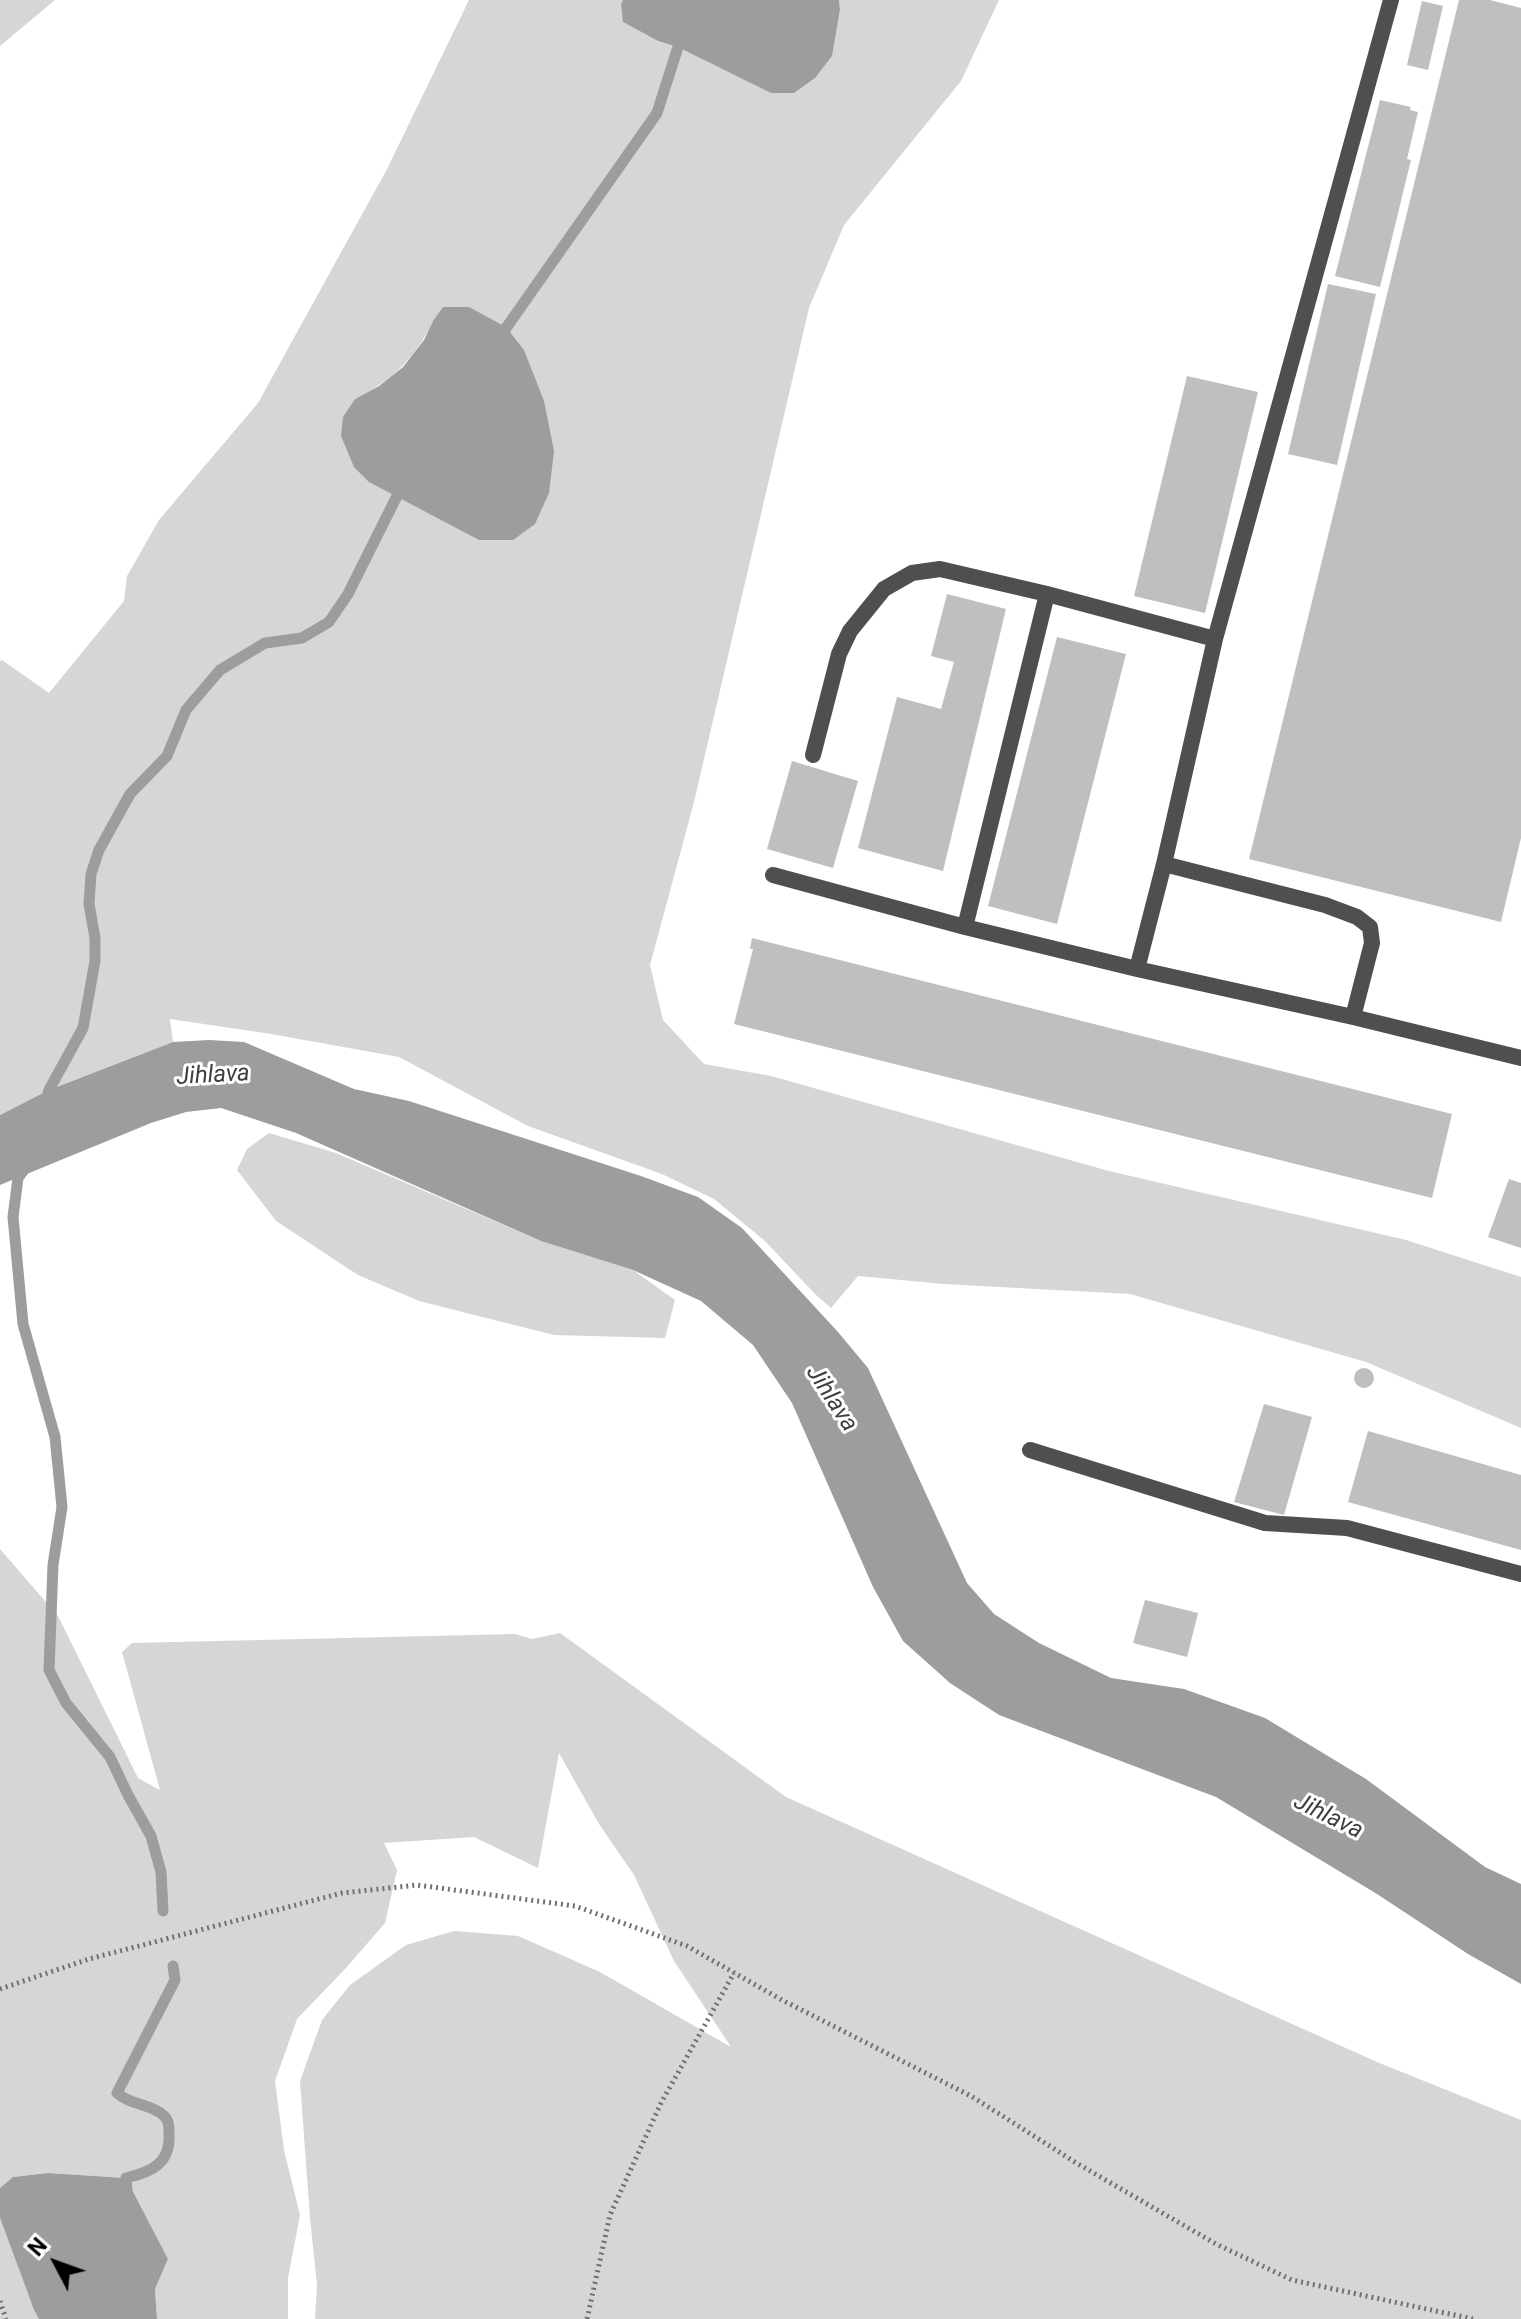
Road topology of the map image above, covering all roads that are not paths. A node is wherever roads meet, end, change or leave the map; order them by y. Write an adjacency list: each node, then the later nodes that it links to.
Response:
1 (1391, 0): 3 (lane)
2 (1047, 594): 3 (lane); 4 (lane); 7 (lane)
3 (1215, 639): 5 (lane)
4 (813, 755)
5 (1164, 864): 8 (lane); 9 (lane)
6 (773, 875): 7 (lane)
7 (965, 927): 8 (lane)
8 (1137, 969): 9 (lane)
9 (1353, 1017): 10 (lane)
10 (1521, 1058)
11 (1030, 1450): 12 (lane)
12 (1521, 1574)

